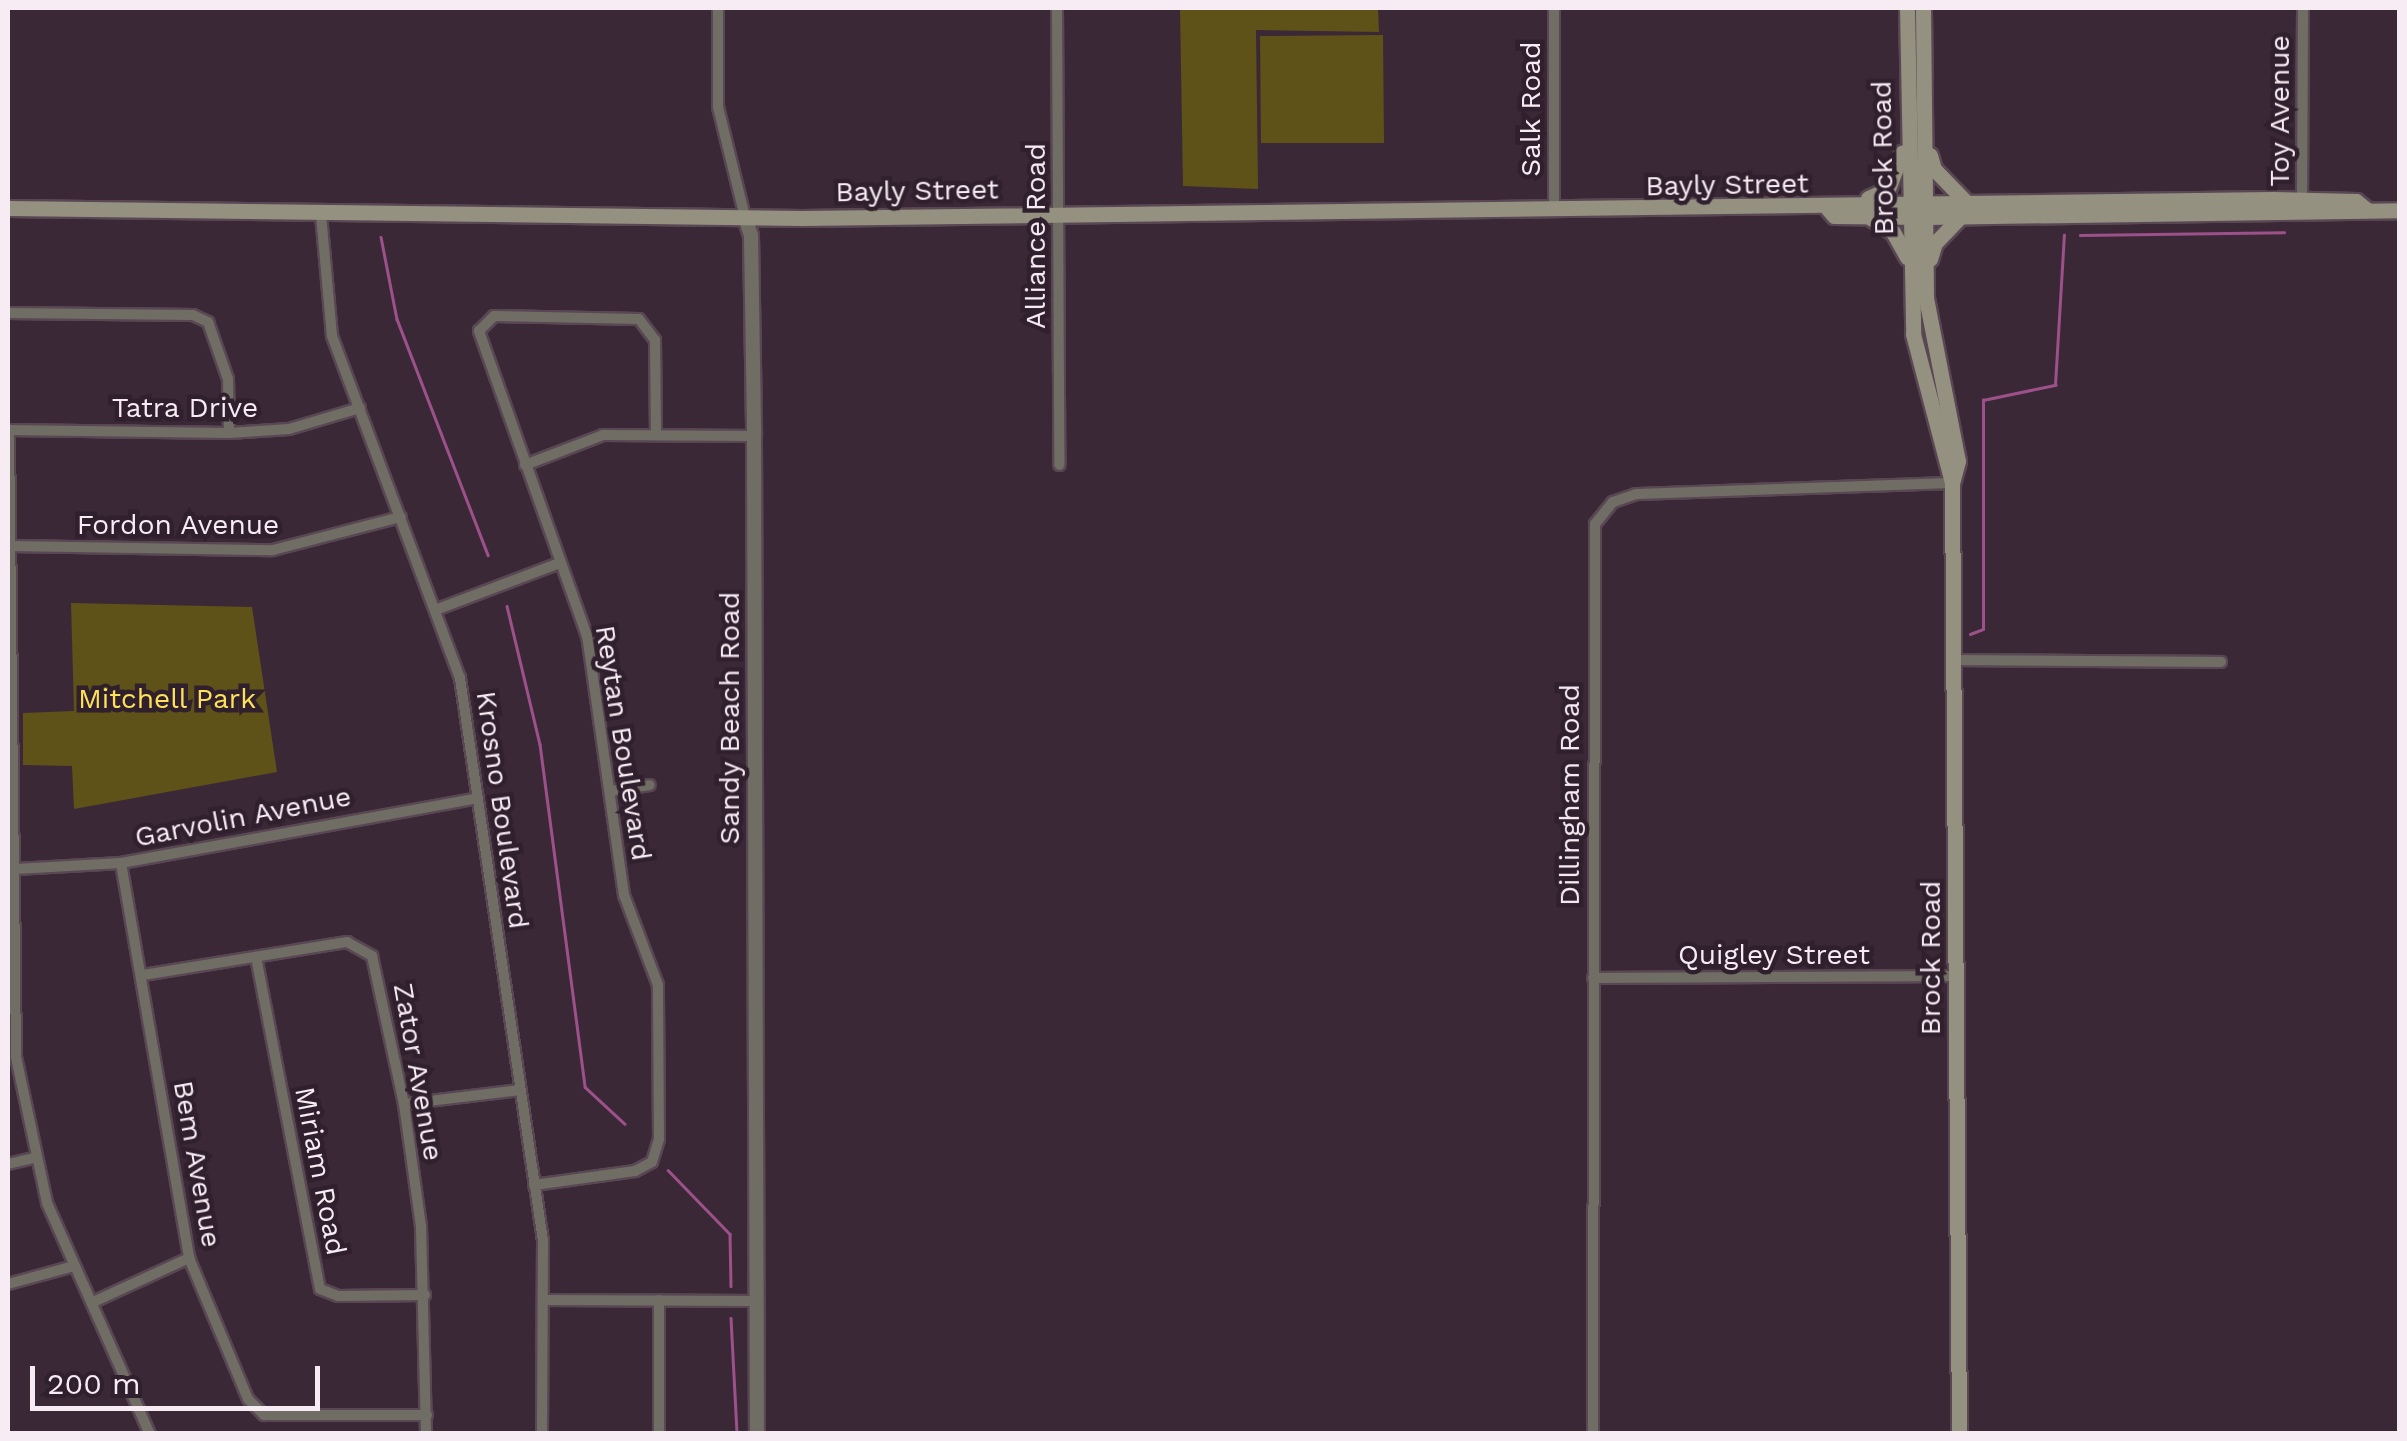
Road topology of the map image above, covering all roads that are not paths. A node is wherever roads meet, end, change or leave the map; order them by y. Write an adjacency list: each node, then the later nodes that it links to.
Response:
1 (718, 8): 20 (street, Sandy Beach Road)
2 (1057, 8): 18 (street, Alliance Road)
3 (1554, 8): 16 (street, Salk Road)
4 (1907, 8): 7 (main road, Brock Road)
5 (1923, 8): 8 (main road, Brock Road)
6 (2303, 8): 10 (street, Toy Avenue)
7 (1906, 124): 9 (main road); 13 (main road, Brock Road)
8 (1924, 128): 13 (main road, Brock Road); 14 (main road)
9 (1859, 201): 12 (main road, Bayly Street); 13 (main road, Bayly Street)
10 (2302, 207): 14 (main road, Bayly Street); 15 (main road, Bayly Street)
11 (8, 208): 17 (main road, Bayly Street)
12 (1828, 208): 16 (main road, Bayly Street); 19 (main road, Bayly Street)
13 (1917, 209): 14 (main road, Bayly Street); 19 (main road, Bayly Street); 21 (main road, Brock Road); 22 (main road, Brock Road)
14 (1963, 210): 22 (main road)
15 (2400, 210)
16 (1554, 212): 18 (main road, Bayly Street)
17 (321, 214): 20 (main road, Bayly Street); 24 (street, Krosno Boulevard)
18 (1060, 214): 20 (main road, Bayly Street); 30 (street, Alliance Road)
19 (1868, 216): 21 (main road)
20 (745, 217): 28 (street, Sandy Beach Road)
21 (1910, 266): 31 (main road, Brock Road)
22 (1926, 298): 31 (main road, Brock Road)
23 (8, 313): 26 (street)
24 (360, 408): 26 (street, Tatra Drive); 32 (street, Krosno Boulevard)
25 (8, 430): 26 (street, Tatra Drive); 33 (street)
26 (229, 433)
27 (656, 434): 28 (street); 29 (street); 29 (street, Reytan Boulevard)
28 (754, 436): 59 (street, Sandy Beach Road)
29 (525, 465): 34 (street, Reytan Boulevard)
30 (1059, 465)
31 (1952, 484): 36 (main road, Brock Road); 47 (street, Dillingham Road)
32 (401, 517): 33 (street, Fordon Avenue); 35 (street, Krosno Boulevard)
33 (10, 546): 38 (street)
34 (560, 563): 35 (street); 40 (street, Reytan Boulevard)
35 (438, 609): 41 (street, Krosno Boulevard)
36 (1956, 660): 37 (street); 46 (main road, Brock Road)
37 (2221, 662)
38 (10, 664): 43 (street)
39 (650, 785): 40 (street)
40 (610, 791): 52 (street, Reytan Boulevard)
41 (478, 798): 42 (street, Garvolin Avenue); 48 (street, Krosno Boulevard)
42 (121, 863): 43 (street, Garvolin Avenue); 45 (street, Bem Avenue)
43 (16, 869): 50 (street)
44 (256, 957): 45 (street, Zator Avenue); 49 (street, Zator Avenue); 56 (street, Miriam Road)
45 (144, 975): 53 (street, Bem Avenue)
46 (1955, 976): 47 (street, Quigley Street); 68 (main road, Brock Road)
47 (1592, 978): 67 (street, Dillingham Road)
48 (519, 1090): 49 (street); 52 (street, Krosno Boulevard)
49 (404, 1104): 56 (street, Zator Avenue)
50 (35, 1158): 51 (street); 54 (street)
51 (8, 1164)
52 (534, 1184): 57 (street, Krosno Boulevard)
53 (189, 1258): 60 (street); 61 (street, Bem Avenue)
54 (74, 1266): 55 (street); 60 (street)
55 (8, 1284)
56 (425, 1295): 61 (street, Zator Avenue)
57 (544, 1300): 58 (street); 64 (street, Krosno Boulevard)
58 (659, 1300): 59 (street); 65 (street)
59 (756, 1301): 66 (street, Sandy Beach Road)
60 (94, 1302): 62 (street)
61 (426, 1416): 63 (street, Zator Avenue)
62 (150, 1434)
63 (426, 1434)
64 (542, 1434)
65 (658, 1434)
66 (757, 1434)
67 (1593, 1434)
68 (1959, 1434)

